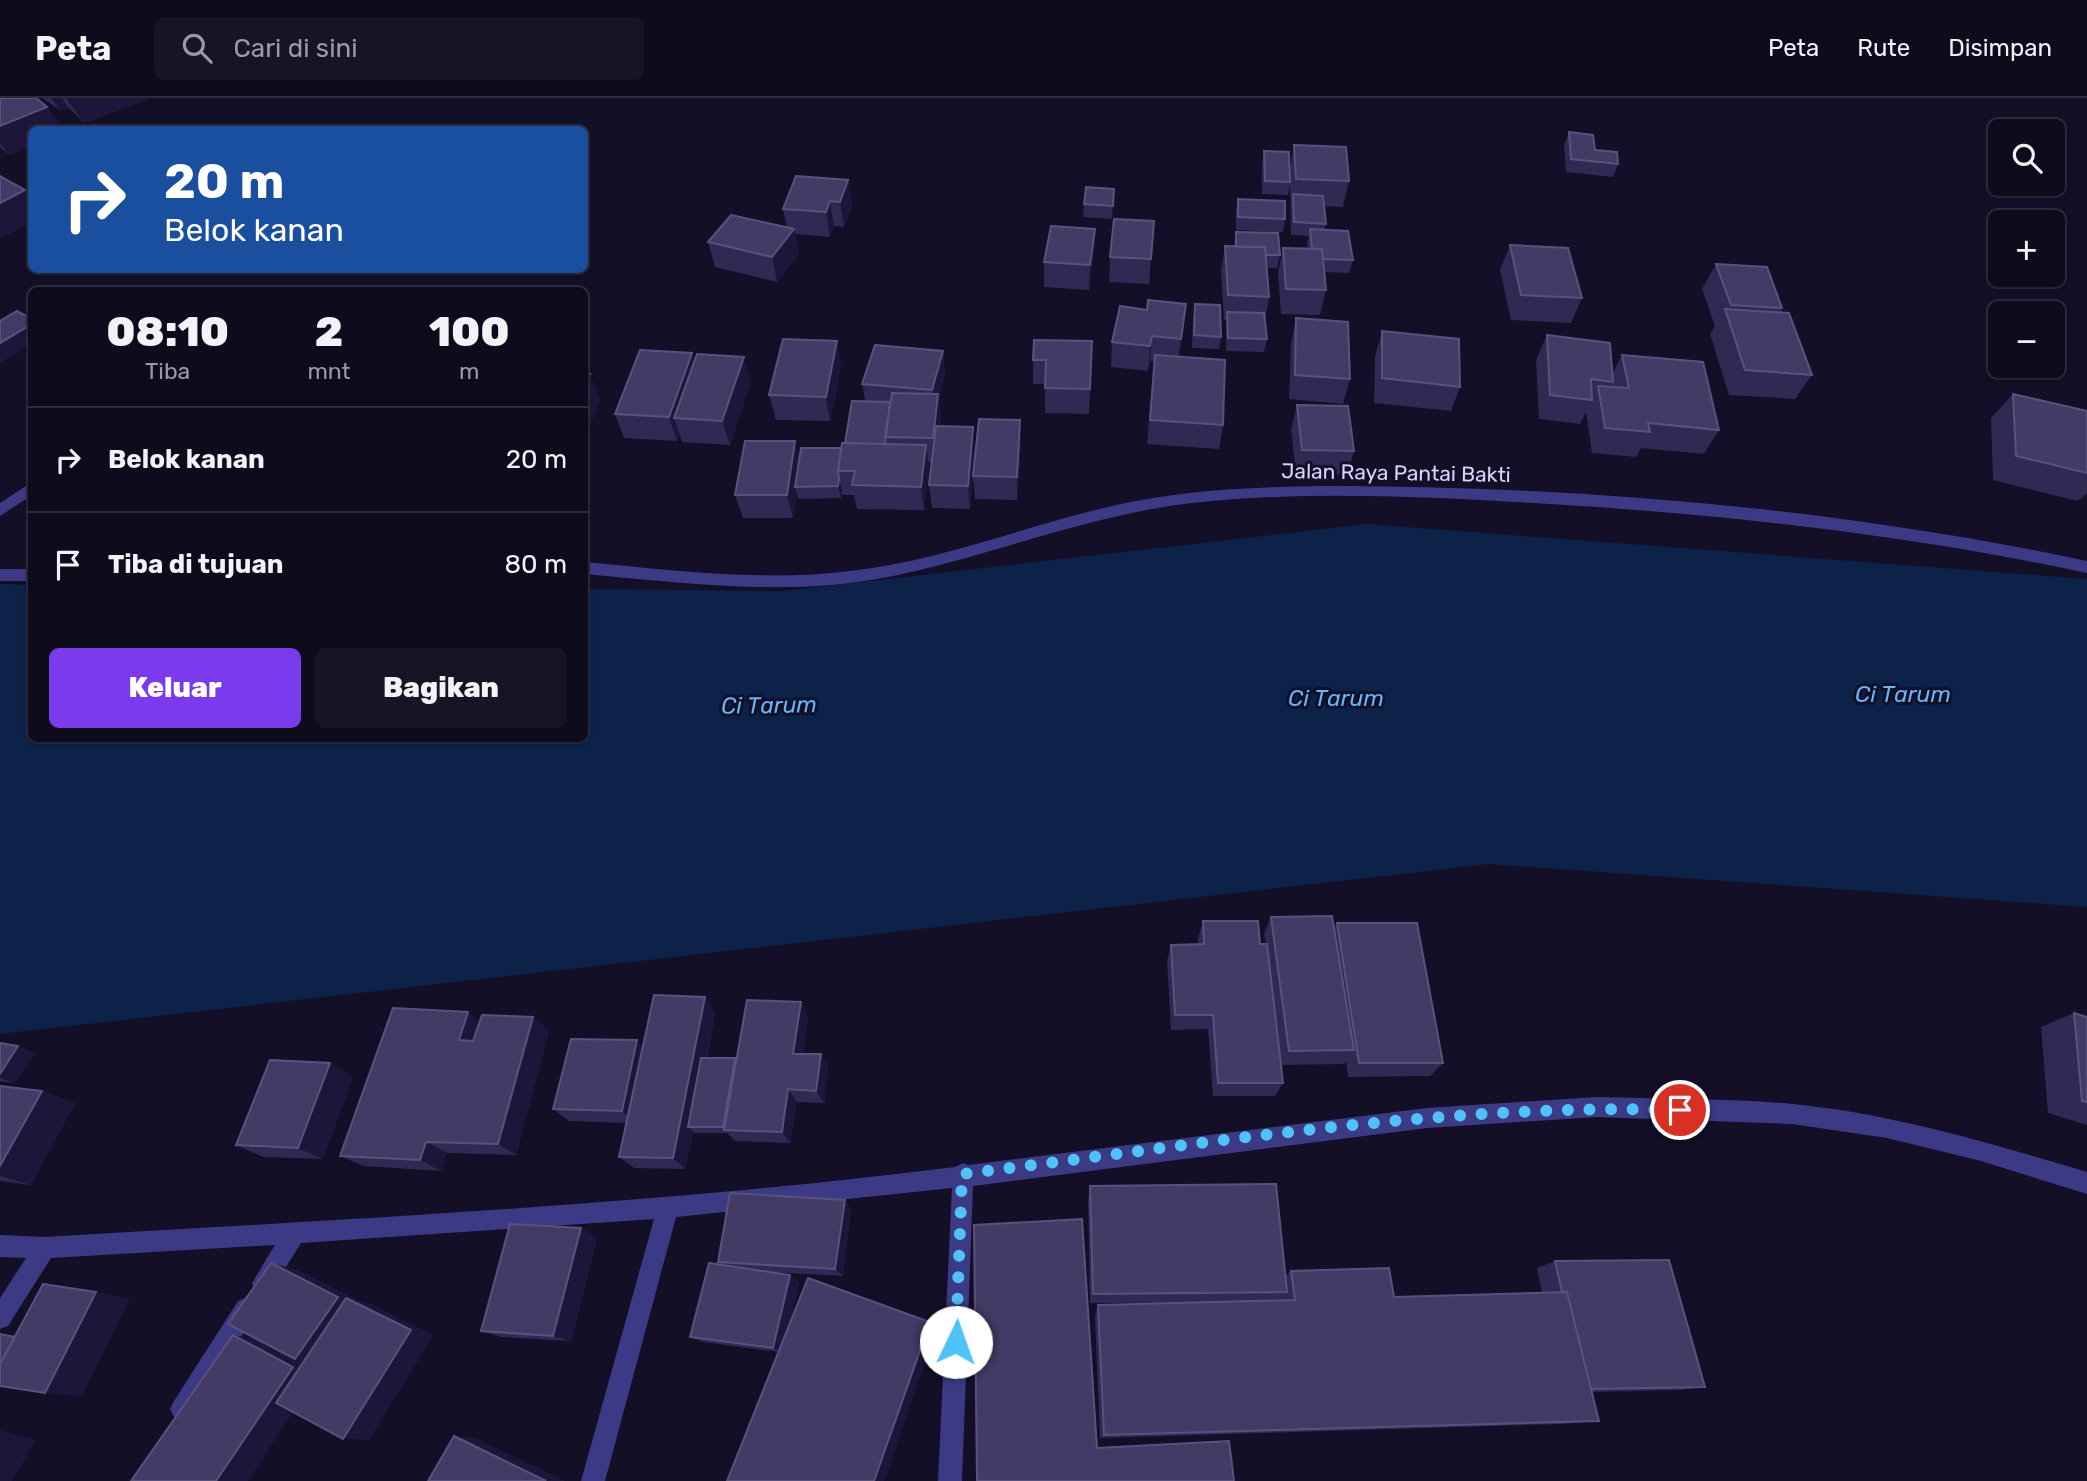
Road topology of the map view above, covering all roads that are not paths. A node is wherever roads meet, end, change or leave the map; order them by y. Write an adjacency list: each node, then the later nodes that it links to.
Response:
1 (28, 490): 2 (street)
2 (0, 511)
3 (2087, 567): 4 (street, Jalan Raya Pantai Bakti)
4 (588, 568)
5 (0, 575): 6 (street)
6 (28, 575)
7 (962, 1174): 8 (street); 9 (street); 16 (street)
8 (2087, 1183)
9 (668, 1207): 10 (street); 15 (street)
10 (296, 1233): 12 (street); 14 (street)
11 (0, 1246): 12 (street)
12 (45, 1248): 13 (street)
13 (0, 1318)
14 (172, 1424)
15 (593, 1481)
16 (950, 1481)

